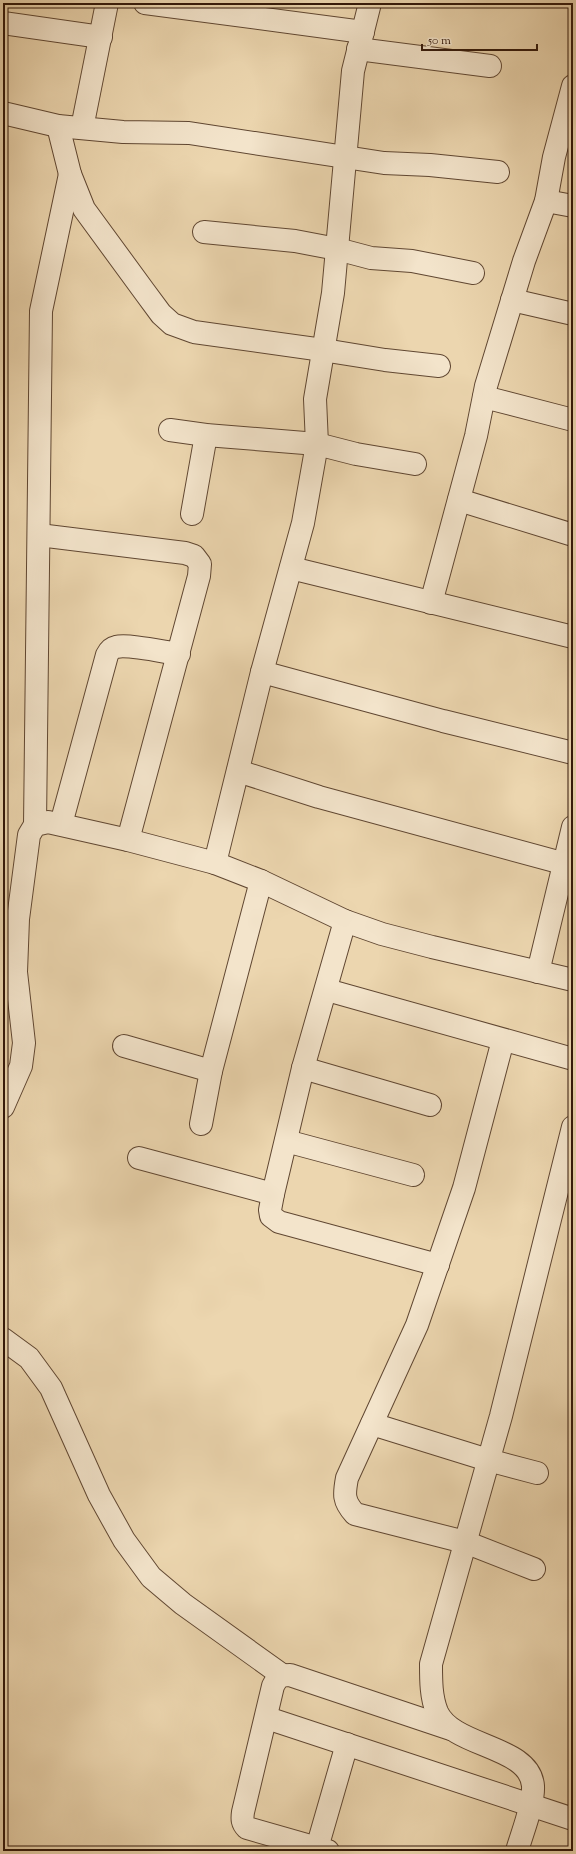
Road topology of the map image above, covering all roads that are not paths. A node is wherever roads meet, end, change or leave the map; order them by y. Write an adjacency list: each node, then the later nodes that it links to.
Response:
1 (107, 3): 5 (street)
2 (145, 3): 6 (street)
3 (370, 3): 6 (street)
4 (3, 23): 5 (street)
5 (100, 37): 11 (street)
6 (361, 40): 7 (street); 12 (street)
7 (490, 66)
8 (572, 95): 15 (street)
9 (3, 113): 10 (street)
10 (58, 126): 11 (street); 14 (street)
11 (82, 128): 12 (street)
12 (346, 157): 13 (street); 18 (street)
13 (498, 172)
14 (70, 174): 22 (street); 32 (street)
15 (546, 201): 16 (street); 20 (street)
16 (573, 206)
17 (204, 232): 18 (street)
18 (337, 249): 19 (street); 22 (street)
19 (472, 273)
20 (512, 300): 21 (street); 24 (street)
21 (573, 314)
22 (323, 350): 23 (street); 28 (street)
23 (438, 366)
24 (484, 397): 25 (street); 30 (street)
25 (573, 420)
26 (170, 430): 27 (street)
27 (206, 435): 28 (street); 31 (street)
28 (317, 444): 29 (street); 34 (street)
29 (415, 464)
30 (459, 500): 33 (street); 35 (street)
31 (192, 514)
32 (39, 535): 37 (street); 42 (street)
33 (573, 535)
34 (291, 568): 35 (street); 38 (street)
35 (431, 603): 36 (street)
36 (573, 637)
37 (179, 654): 41 (street); 44 (street)
38 (262, 672): 39 (street); 40 (street)
39 (573, 753)
40 (238, 772): 45 (street); 46 (street)
41 (61, 824): 42 (street); 44 (street)
42 (35, 825): 58 (street)
43 (573, 826): 46 (street)
44 (128, 840): 45 (street)
45 (215, 863): 47 (street)
46 (569, 865): 49 (street)
47 (261, 881): 48 (street); 56 (street)
48 (346, 921): 49 (street); 51 (street)
49 (538, 972): 50 (street)
50 (573, 980)
51 (327, 990): 52 (street); 55 (street)
52 (504, 1040): 54 (street); 65 (street)
53 (124, 1046): 56 (street)
54 (573, 1059)
55 (303, 1068): 57 (street); 61 (street)
56 (211, 1071): 59 (street)
57 (430, 1105)
58 (3, 1106)
59 (200, 1124)
60 (573, 1127): 68 (street)
61 (286, 1141): 63 (street); 64 (street)
62 (139, 1158): 64 (street)
63 (413, 1175)
64 (273, 1194): 65 (street)
65 (438, 1265): 67 (street)
66 (3, 1339): 72 (street)
67 (372, 1424): 68 (street); 70 (street)
68 (488, 1460): 69 (street); 70 (street)
69 (537, 1473)
70 (465, 1542): 71 (street); 74 (street)
71 (534, 1568)
72 (282, 1675): 73 (street); 74 (street)
73 (267, 1718): 75 (street); 78 (street)
74 (451, 1729): 76 (street)
75 (347, 1744): 76 (street); 78 (street)
76 (530, 1805): 77 (street); 79 (street)
77 (573, 1819)
78 (322, 1850)
79 (517, 1851)

